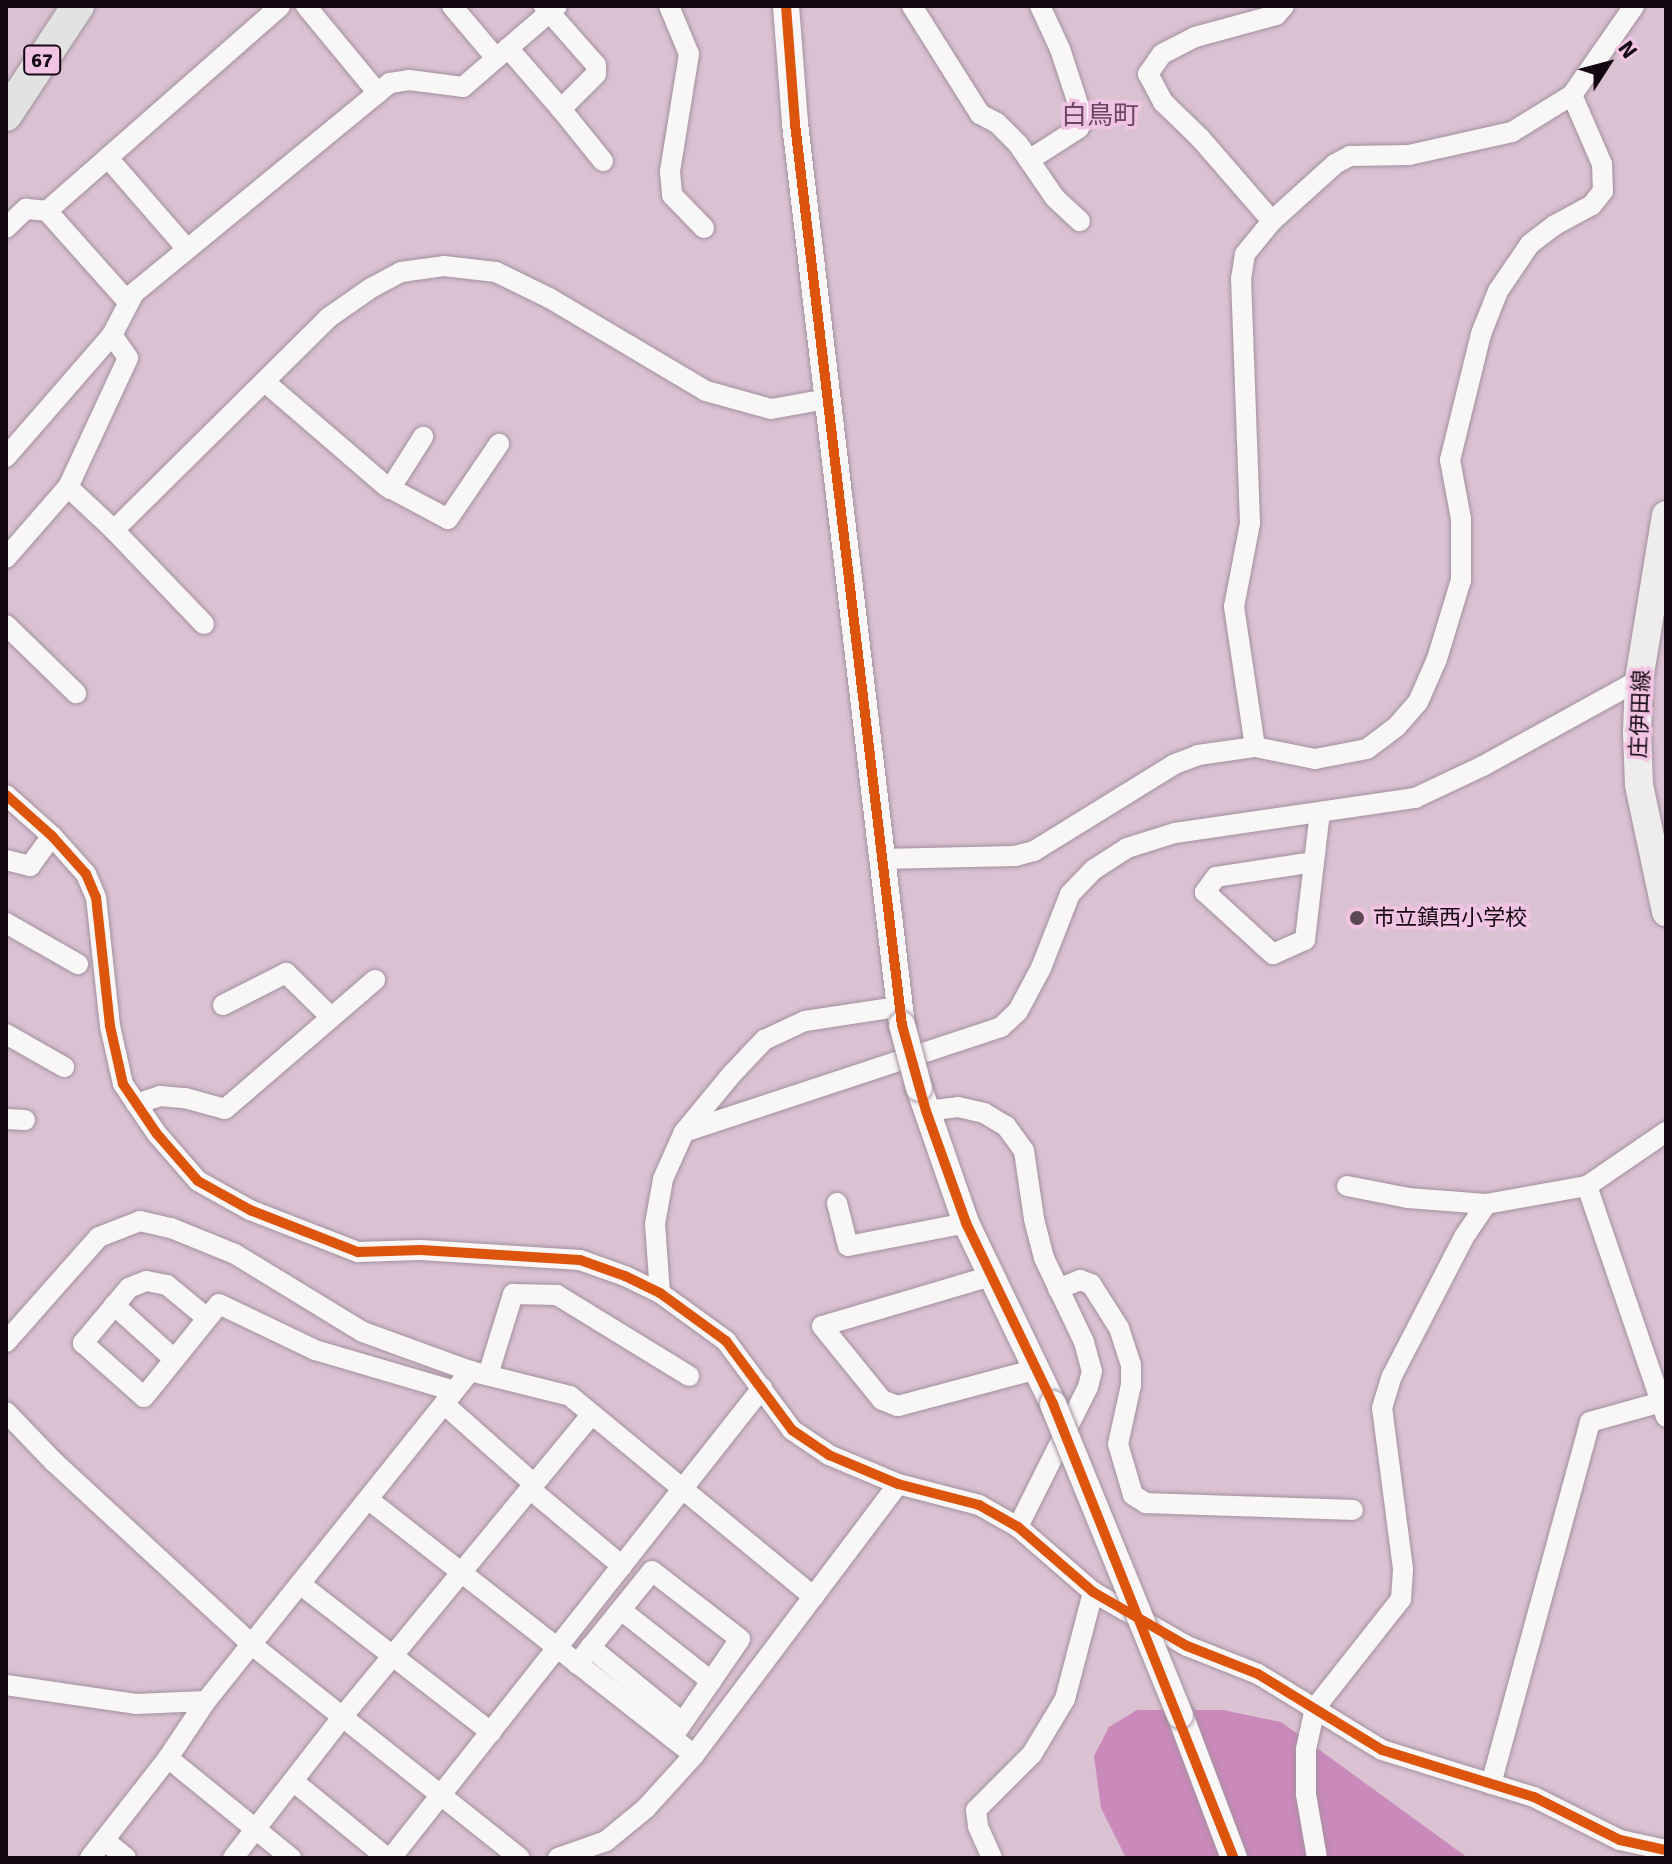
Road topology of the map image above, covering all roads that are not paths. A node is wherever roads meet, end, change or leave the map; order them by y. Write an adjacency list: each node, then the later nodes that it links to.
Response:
1 (78, 6): 16 (main road, 67)
2 (280, 6): 17 (street)
3 (306, 6): 13 (street)
4 (452, 6): 12 (street)
5 (669, 6): 24 (street)
6 (786, 6): 29 (street)
7 (912, 6): 18 (street)
8 (1040, 6): 18 (street)
9 (1284, 6): 22 (street)
10 (1634, 6): 14 (street)
11 (550, 8): 12 (street); 15 (street)
12 (502, 53): 13 (street); 15 (street)
13 (378, 93): 25 (street)
14 (1572, 95): 22 (street); 42 (street)
15 (561, 109): 19 (street)
16 (6, 115)
17 (108, 158): 20 (street); 25 (street)
18 (1029, 160): 21 (street)
19 (603, 161)
20 (47, 211): 23 (street); 26 (street)
21 (1080, 221)
22 (1272, 221): 42 (street)
23 (6, 228)
24 (704, 228)
25 (187, 249): 26 (street)
26 (129, 303): 27 (street)
27 (112, 335): 32 (street); 33 (street)
28 (265, 382): 29 (street); 34 (street); 36 (street)
29 (827, 399): 46 (street)
30 (423, 437): 34 (street)
31 (499, 444): 34 (street)
32 (6, 457)
33 (68, 487): 36 (street); 37 (street)
34 (390, 489)
35 (1666, 515): 40 (main road, 庄伊田線)
36 (114, 530): 38 (street)
37 (6, 558)
38 (204, 624)
39 (6, 625): 41 (street)
40 (1639, 680): 44 (street); 49 (main road, 庄伊田線)
41 (76, 693)
42 (1255, 747): 46 (street)
43 (6, 795): 45 (street)
44 (1320, 812): 48 (street); 60 (street)
45 (52, 836): 47 (street); 59 (street)
46 (881, 859): 54 (street)
47 (6, 860)
48 (1314, 862): 48 (street)
49 (1666, 912)
50 (6, 923): 51 (street)
51 (78, 964)
52 (375, 980): 55 (street)
53 (223, 1005): 55 (street)
54 (900, 1016): 58 (street, bridge); 60 (street)
55 (331, 1017): 59 (street)
56 (6, 1034): 57 (street)
57 (64, 1067)
58 (923, 1099): 66 (street); 68 (street)
59 (136, 1104): 69 (street)
60 (684, 1132): 69 (street)
61 (1666, 1132): 63 (street)
62 (1347, 1186): 65 (street)
63 (1587, 1186): 65 (street); 79 (street)
64 (837, 1203): 66 (street)
65 (1486, 1204): 102 (street)
66 (966, 1223): 67 (street)
67 (991, 1276): 74 (street); 74 (street)
68 (1058, 1289): 86 (street); 87 (street)
69 (660, 1293): 77 (street)
70 (114, 1305): 71 (street); 73 (street); 73 (street)
71 (207, 1318): 73 (street); 78 (street)
72 (6, 1342): 75 (street)
73 (174, 1359)
74 (1037, 1369): 122 (street, bridge)
75 (479, 1373): 76 (street); 78 (street); 81 (street)
76 (689, 1376)
77 (762, 1388): 82 (street); 84 (street)
78 (449, 1398): 83 (street); 85 (street)
79 (1664, 1409): 109 (street)
80 (6, 1412): 94 (street)
81 (592, 1414): 83 (street); 84 (street)
82 (898, 1484): 87 (street); 92 (street)
83 (532, 1487): 88 (street); 89 (street)
84 (684, 1487): 88 (street); 92 (street)
85 (369, 1500): 89 (street); 90 (street)
86 (1353, 1510)
87 (1018, 1527): 91 (street)
88 (622, 1566): 96 (street)
89 (462, 1573): 96 (street); 97 (street)
90 (300, 1584): 94 (street); 97 (street)
91 (1093, 1592): 102 (street); 121 (street)
92 (814, 1597): 106 (street)
93 (621, 1610): 95 (street); 99 (street); 99 (street)
94 (252, 1645): 101 (street); 103 (street)
95 (590, 1647): 98 (street); 104 (street)
96 (558, 1649): 98 (street); 105 (street)
97 (393, 1657): 103 (street); 105 (street)
98 (577, 1664): 104 (street)
99 (711, 1681): 104 (street)
100 (6, 1685): 101 (street)
101 (206, 1701): 107 (street)
102 (1315, 1708): 109 (street); 123 (street)
103 (343, 1716): 108 (street); 110 (street)
104 (677, 1730): 106 (street)
105 (491, 1732): 110 (street)
106 (694, 1755): 120 (street)
107 (168, 1758): 111 (street); 112 (street)
108 (293, 1781): 111 (street); 118 (street)
109 (1491, 1784): 113 (street)
110 (442, 1793): 118 (street); 119 (street)
111 (256, 1828): 116 (street); 117 (street)
112 (104, 1840): 114 (street); 115 (street)
113 (1666, 1850)
114 (90, 1858)
115 (126, 1858)
116 (233, 1858)
117 (291, 1858)
118 (389, 1858)
119 (520, 1858)
120 (558, 1858)
121 (992, 1858)
122 (1234, 1858)
123 (1317, 1858)

